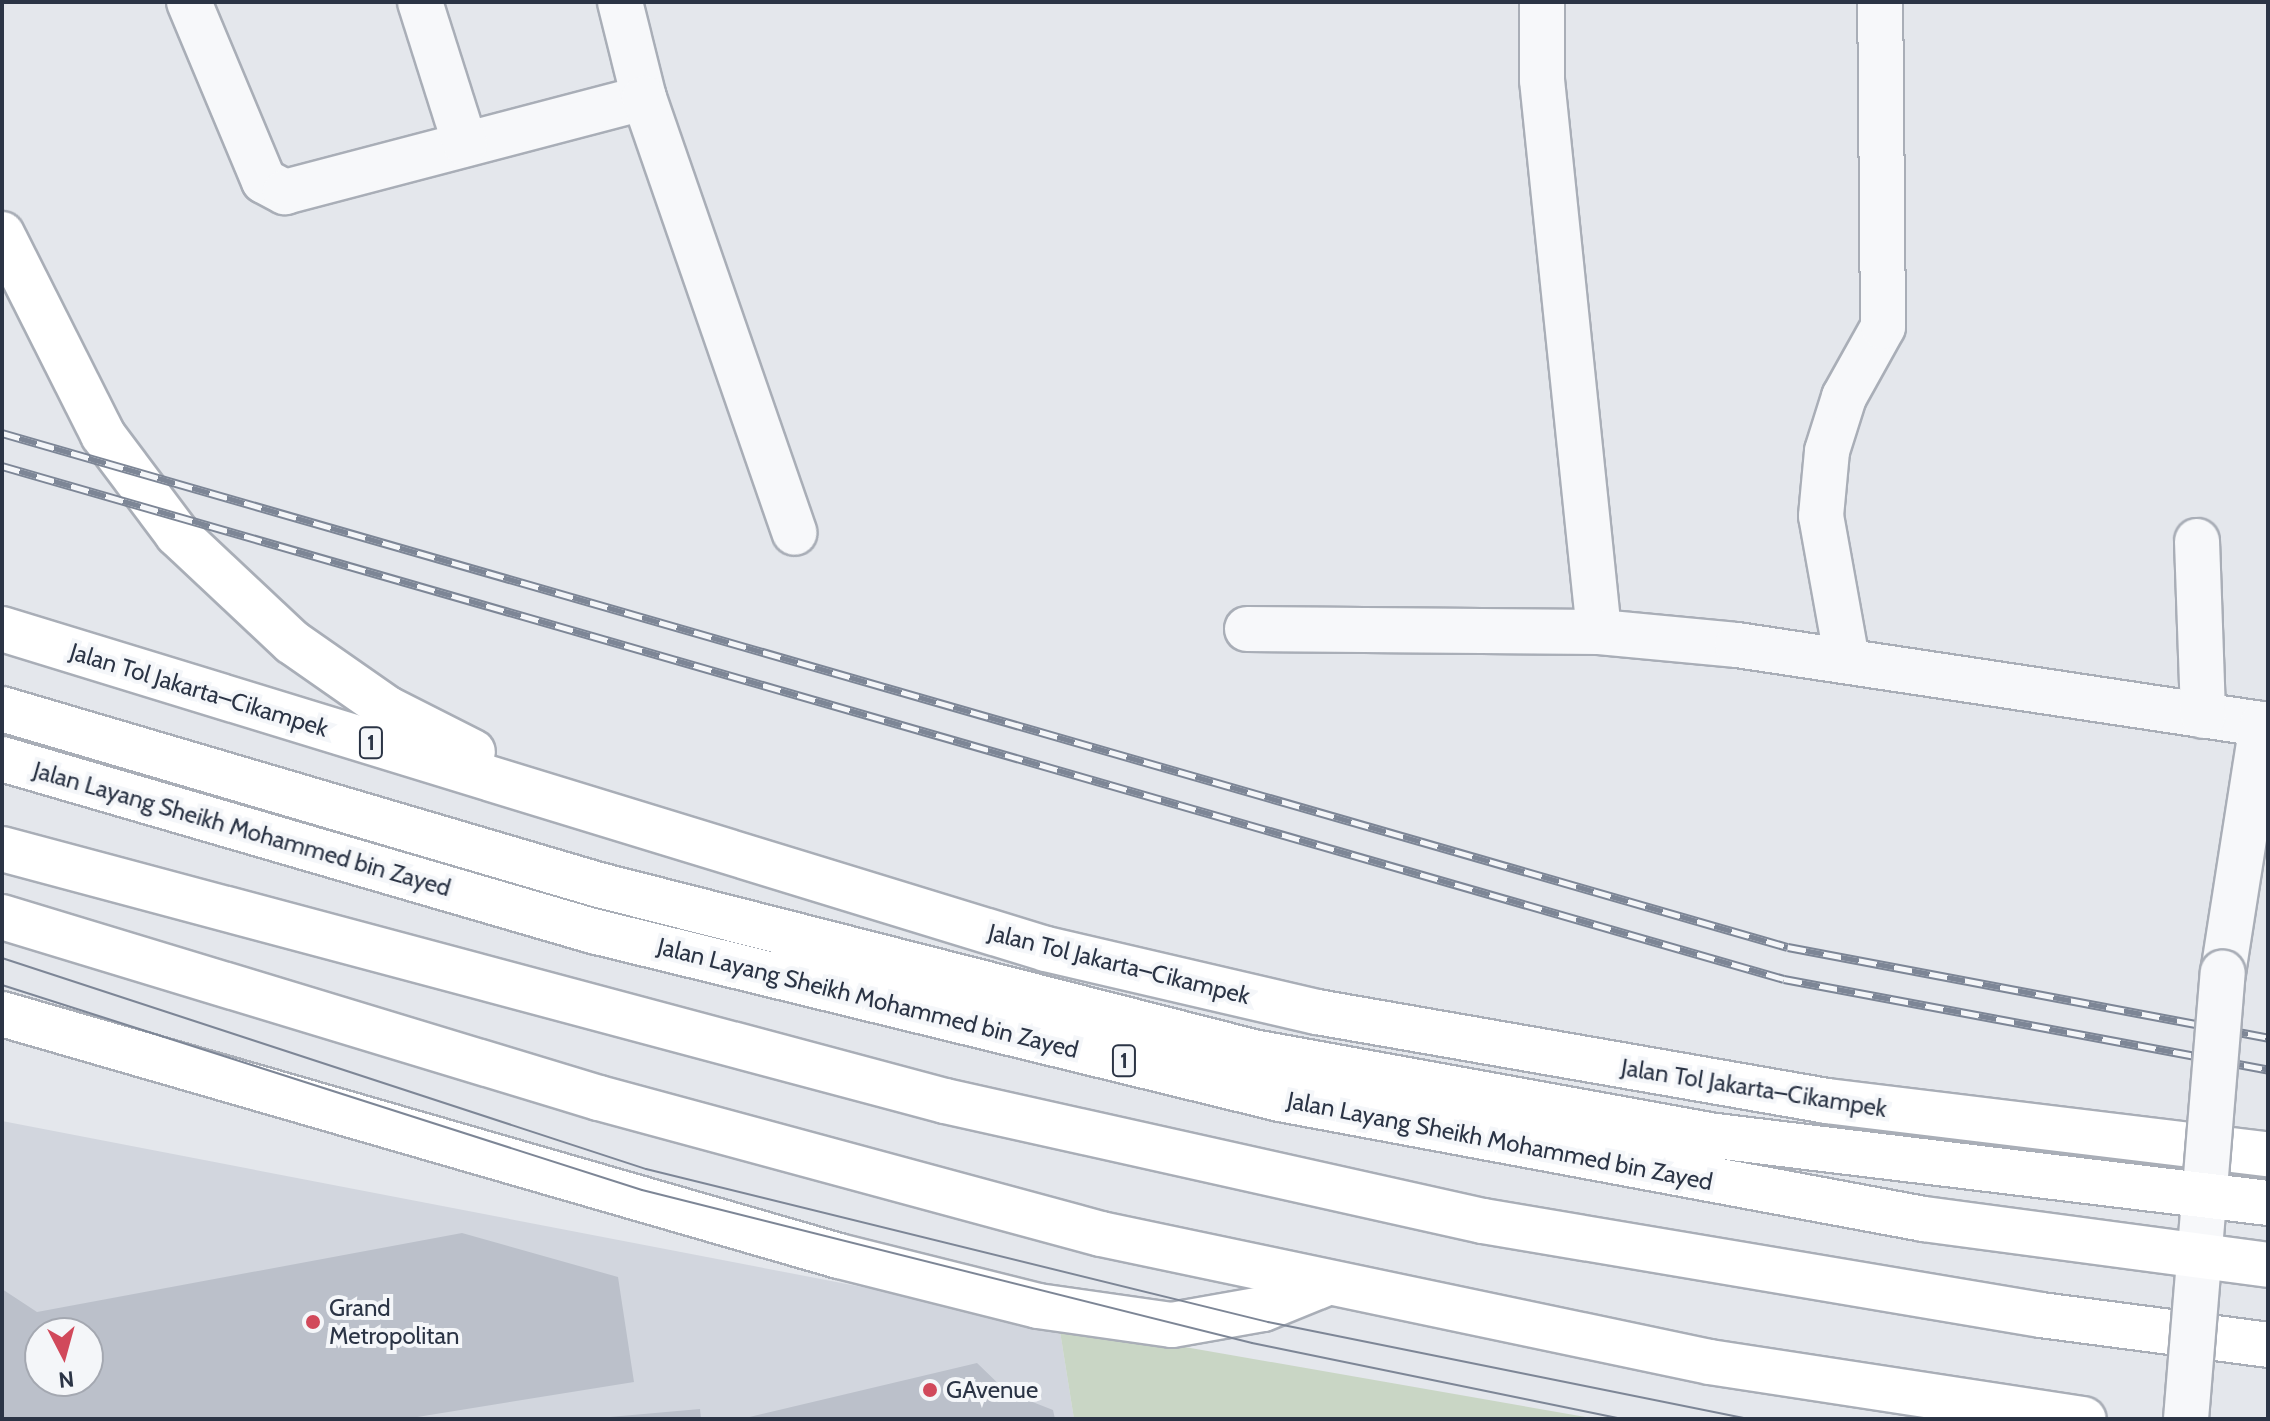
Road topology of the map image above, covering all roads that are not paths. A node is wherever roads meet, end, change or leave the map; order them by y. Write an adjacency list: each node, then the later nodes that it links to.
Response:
1 (189, 2): 7 (street)
2 (420, 2): 7 (street)
3 (620, 2): 6 (street)
4 (1542, 2): 13 (street)
5 (1880, 2): 14 (street)
6 (644, 98): 7 (street); 9 (street)
7 (465, 144)
8 (2, 234): 20 (highway)
9 (795, 533)
10 (2197, 541): 16 (street)
11 (2, 629): 20 (highway, Jalan Tol Jakarta–Cikampek / 1)
12 (1247, 629): 13 (street)
13 (1599, 632): 14 (street)
14 (1847, 660): 16 (street)
15 (2, 709): 24 (highway, Jalan Layang Sheikh Mohammed bin Zayed / 1, bridge)
16 (2203, 716): 17 (street)
17 (2265, 725): 29 (street, bridge)
18 (2, 759): 25 (highway, Jalan Layang Sheikh Mohammed bin Zayed / 1, bridge)
19 (2, 849): 27 (highway)
20 (739, 858): 23 (highway, Jalan Tol Jakarta–Cikampek / 1)
21 (2, 917): 26 (highway)
22 (2, 1014): 26 (highway)
23 (2268, 1154)
24 (2268, 1203)
25 (2268, 1265)
26 (1325, 1284): 28 (highway)
27 (2268, 1345)
28 (2084, 1419)
29 (2186, 1419)

